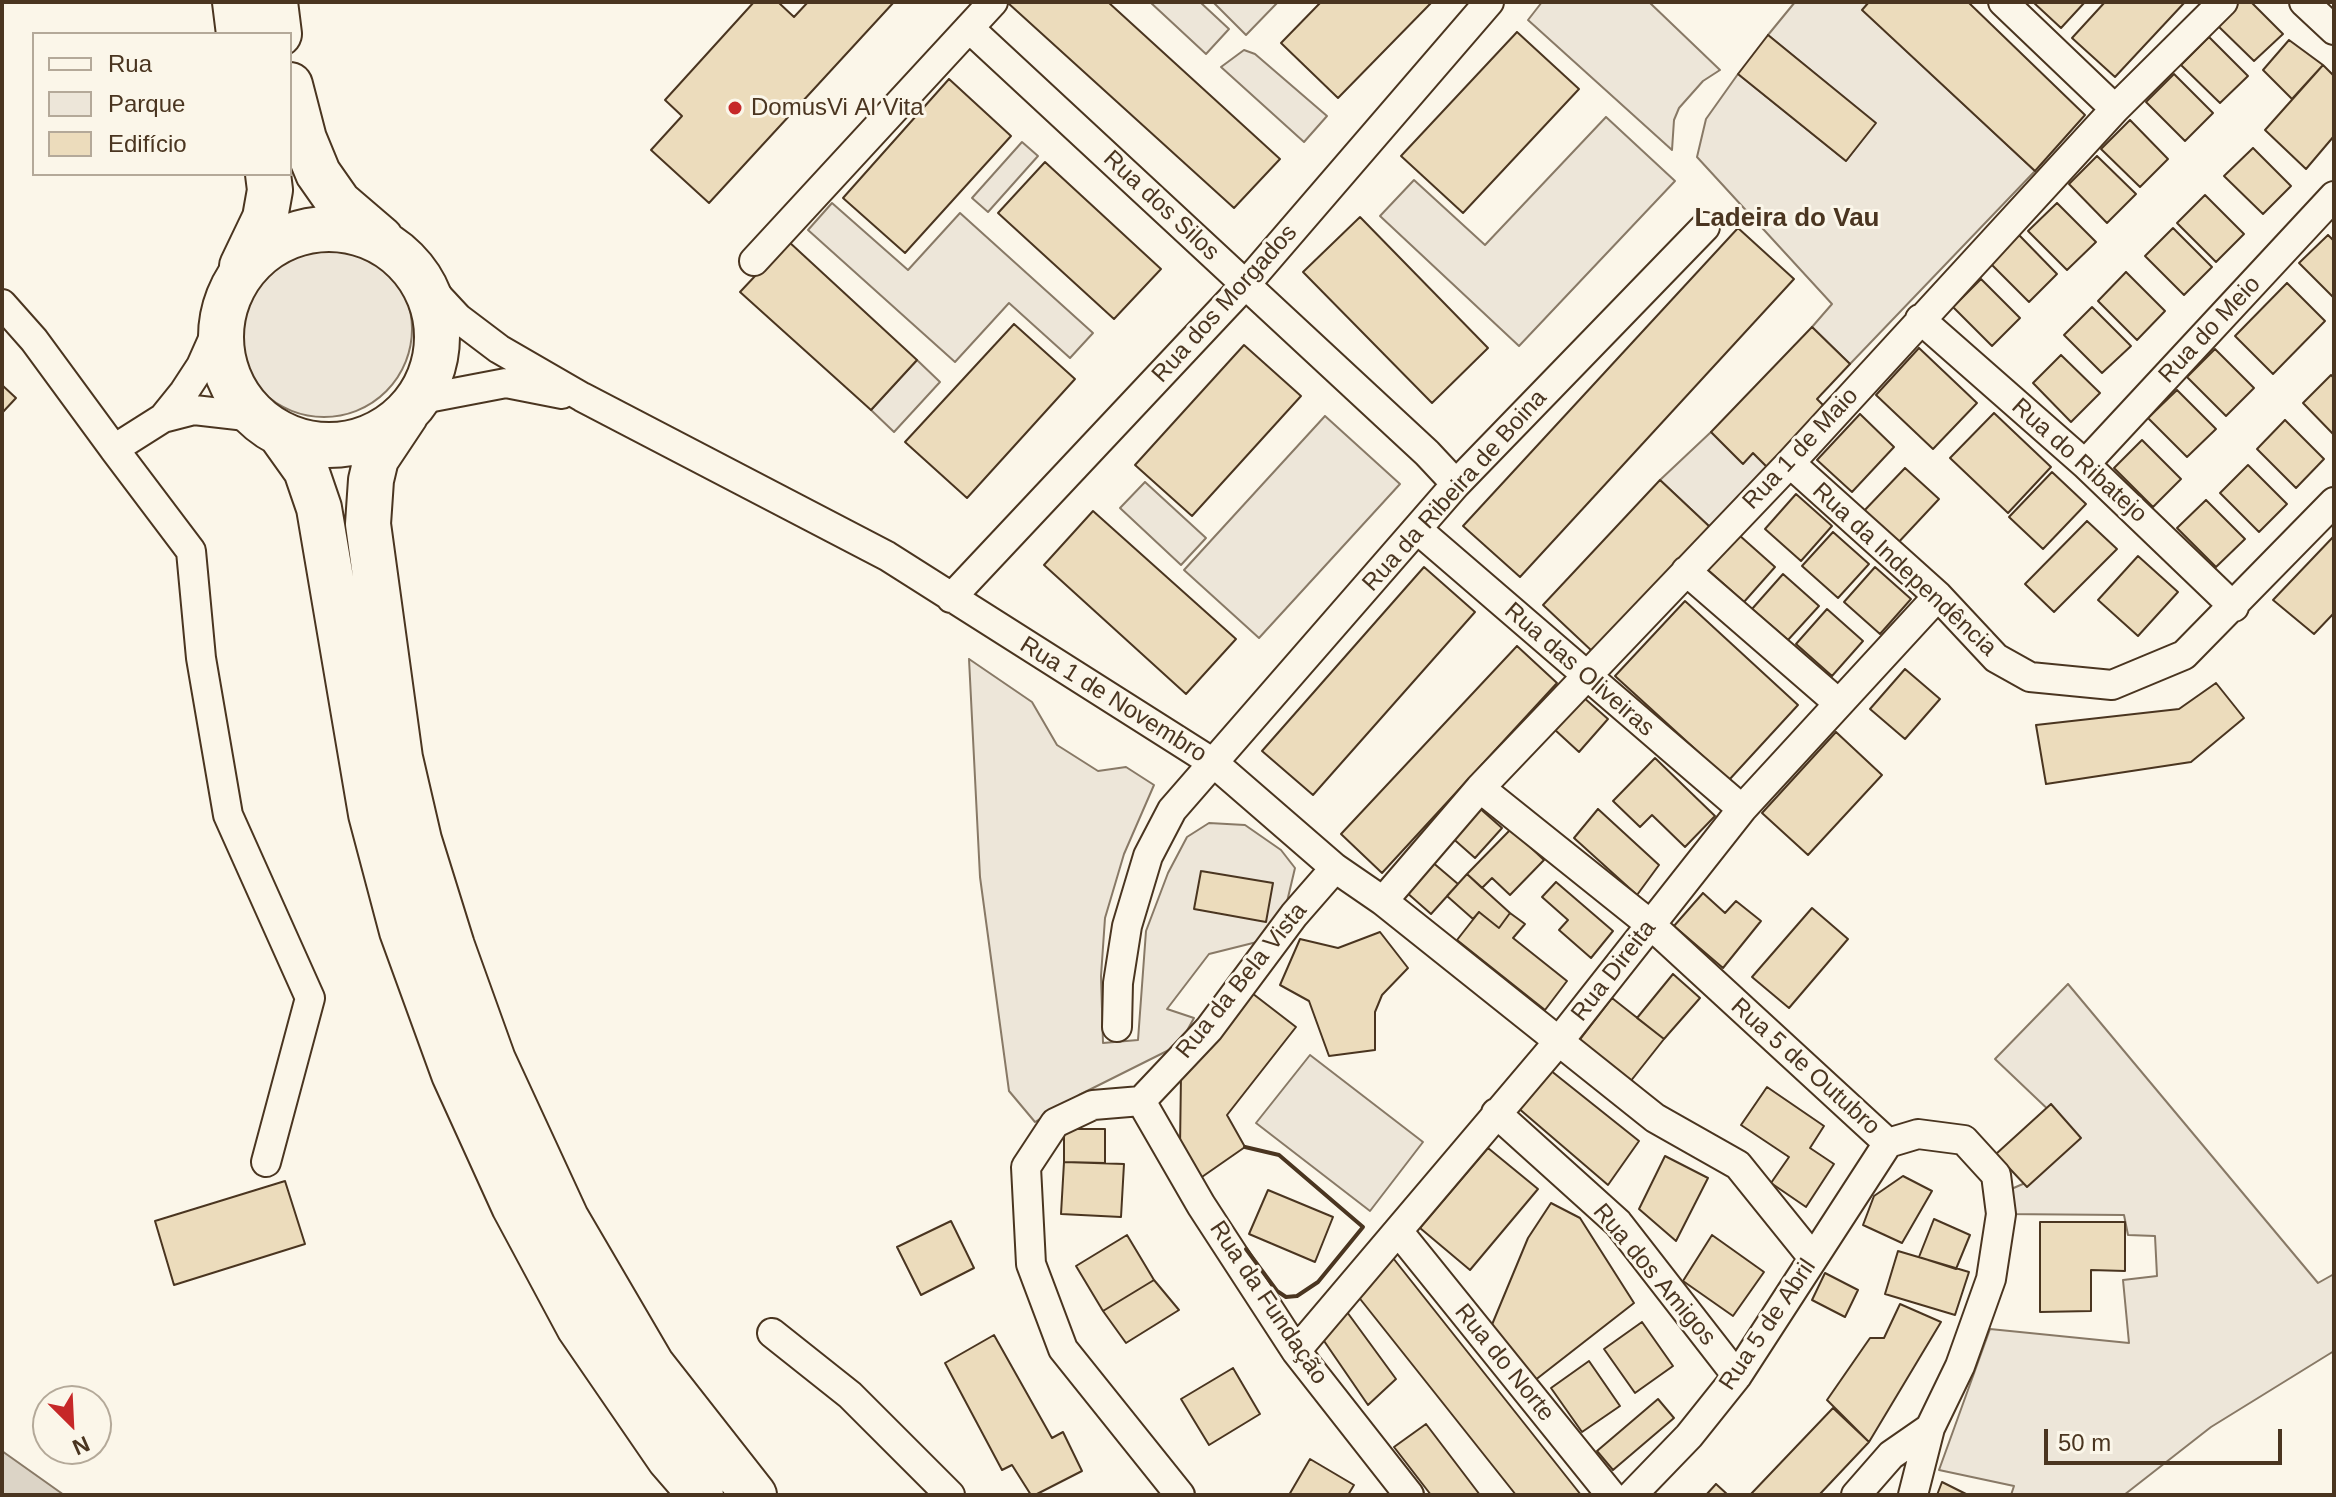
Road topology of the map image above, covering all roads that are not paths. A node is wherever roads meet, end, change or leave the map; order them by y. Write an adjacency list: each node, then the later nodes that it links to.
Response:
1 (235, 2): 10 (main road)
2 (275, 2): 11 (main road)
3 (993, 2): 8 (street)
4 (1489, 2): 19 (street, Rua dos Morgados)
5 (2003, 2): 13 (street)
6 (2223, 2): 13 (street, Rua 1 de Maio)
7 (2304, 2): 9 (street)
8 (969, 28): 17 (street); 19 (street, Rua dos Silos)
9 (2334, 30)
10 (239, 32)
11 (279, 32)
12 (292, 93): 18 (main road)
13 (2115, 109): 22 (street, Rua 1 de Maio)
14 (268, 176): 20 (main road)
15 (2334, 196): 29 (street, Rua do Meio)
16 (1705, 227): 30 (street, Rua da Ribeira de Boina)
17 (754, 261)
18 (411, 267): 20 (main road); 23 (street); 24 (main road)
19 (1246, 284): 30 (street, Rua dos Silos); 35 (street, Rua dos Morgados)
20 (227, 303): 25 (street); 26 (main road)
21 (2, 304): 27 (street)
22 (1920, 319): 28 (street, Rua 1 de Maio); 29 (street, Rua do Ribatejo)
23 (582, 397): 24 (street); 35 (street, Rua 1 de Novembro)
24 (412, 407): 26 (main road); 58 (main road)
25 (163, 418): 26 (street); 27 (street)
26 (268, 426): 57 (main road)
27 (114, 449): 50 (street)
28 (1790, 463): 33 (street, Rua 1 de Maio); 34 (street, Rua da Independência)
29 (2085, 464): 36 (street, Rua do Ribatejo)
30 (1456, 484): 32 (street, Rua da Ribeira de Boina)
31 (2334, 502): 36 (street, Rua da Independência)
32 (1418, 530): 37 (street, Rua das Oliveiras); 39 (street, Rua da Ribeira de Boina)
33 (1686, 571): 37 (street, Rua 1 de Maio); 38 (street)
34 (1938, 596): 36 (street, Rua da Independência); 38 (street, Rua Direita)
35 (951, 598): 39 (street, Rua 1 de Novembro)
36 (2234, 607)
37 (1586, 676): 40 (street, Rua 1 de Maio); 41 (street, Rua das Oliveiras)
38 (1837, 702): 41 (street, Rua Direita)
39 (1215, 764): 42 (street, Rua 1 de Novembro); 45 (street, Rua da Ribeira de Boina)
40 (1480, 788): 43 (street, Rua 1 de Maio); 44 (street, Rua 5 de Outubro)
41 (1742, 809): 44 (street, Rua Direita)
42 (1335, 868): 43 (street, Rua 1 de Novembro); 47 (street, Rua da Bela Vista)
43 (1383, 901): 46 (street, Rua 1 de Novembro)
44 (1651, 925): 46 (street, Rua Direita); 49 (street, Rua 5 de Outubro)
45 (1117, 1027)
46 (1559, 1041): 48 (street, Rua Direita); 52 (street, Rua 1 de Novembro)
47 (1141, 1101): 54 (street, Rua da Fundação); 60 (street)
48 (1496, 1113): 51 (street, Rua Direita); 55 (street, Rua dos Amigos)
49 (1888, 1143): 52 (street, Rua 5 de Abril); 56 (street, Rua 5 de Outubro)
50 (266, 1162)
51 (1398, 1231): 54 (street, Rua Direita); 62 (street, Rua do Norte)
52 (1813, 1258): 55 (street, Rua 5 de Abril)
53 (772, 1333): 59 (street)
54 (1296, 1351): 61 (street, Rua da Fundação)
55 (1737, 1376): 63 (street, Rua 5 de Abril)
56 (1930, 1428): 64 (street); 65 (street, Rua 5 de Outubro)
57 (701, 1495)
58 (754, 1495)
59 (950, 1495)
60 (1180, 1495)
61 (1409, 1495)
62 (1611, 1495)
63 (1632, 1495)
64 (1856, 1495)
65 (1913, 1495)

